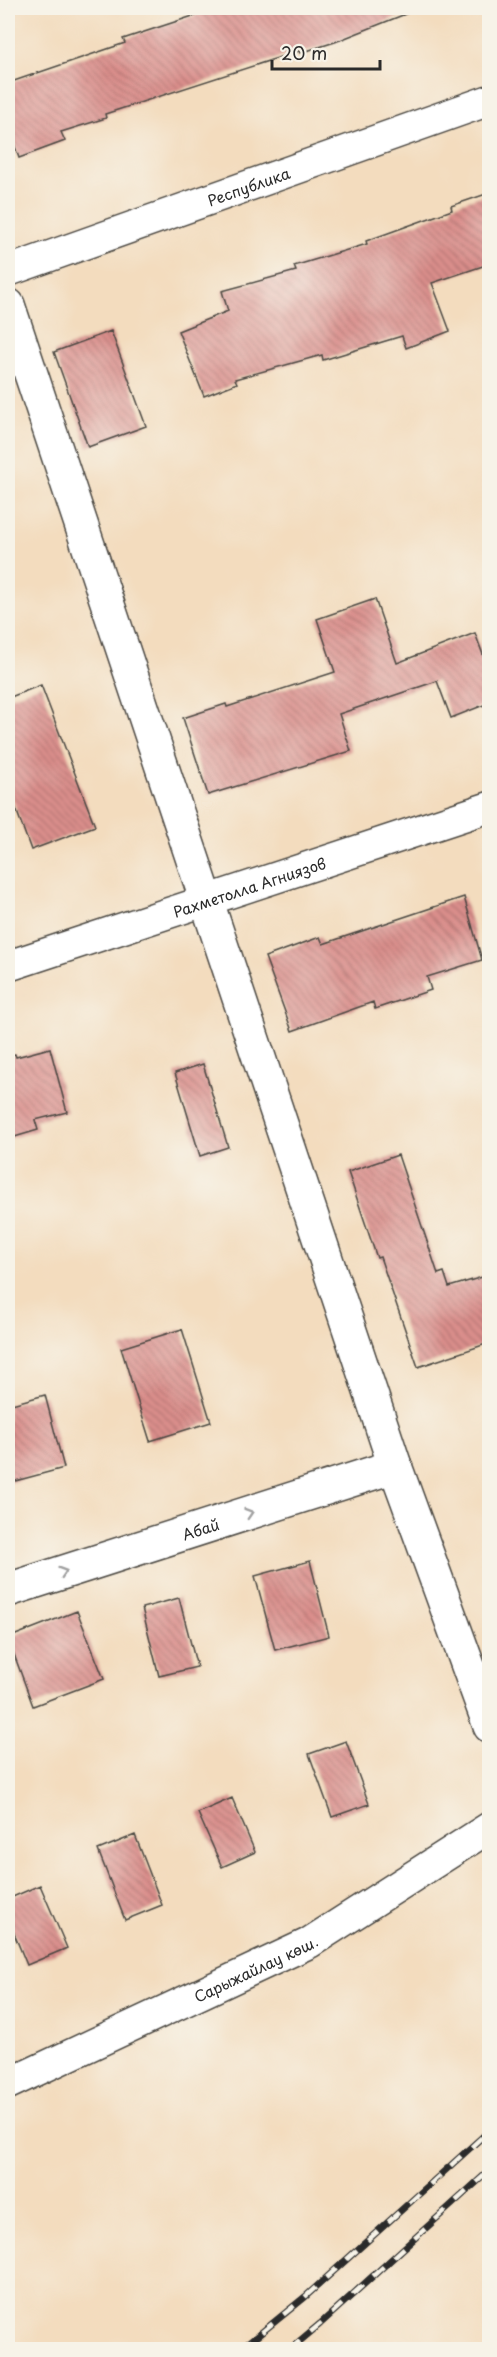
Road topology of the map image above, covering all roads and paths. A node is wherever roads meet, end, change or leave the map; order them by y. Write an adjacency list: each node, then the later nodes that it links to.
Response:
1 (489, 100): 2 (street, Республика)
2 (8, 271)
3 (8, 305): 5 (main road)
4 (489, 807): 5 (street, Рахметолла Агниязов)
5 (208, 899): 6 (street, Рахметолла Агниязов); 7 (main road)
6 (8, 966)
7 (395, 1466): 8 (main road, Абай, one-way to 7); 9 (main road)
8 (8, 1590)
9 (482, 1677): 10 (main road)
10 (489, 1726)
11 (489, 1827): 12 (street, Сарыжайлау көш.)
12 (8, 2084)

